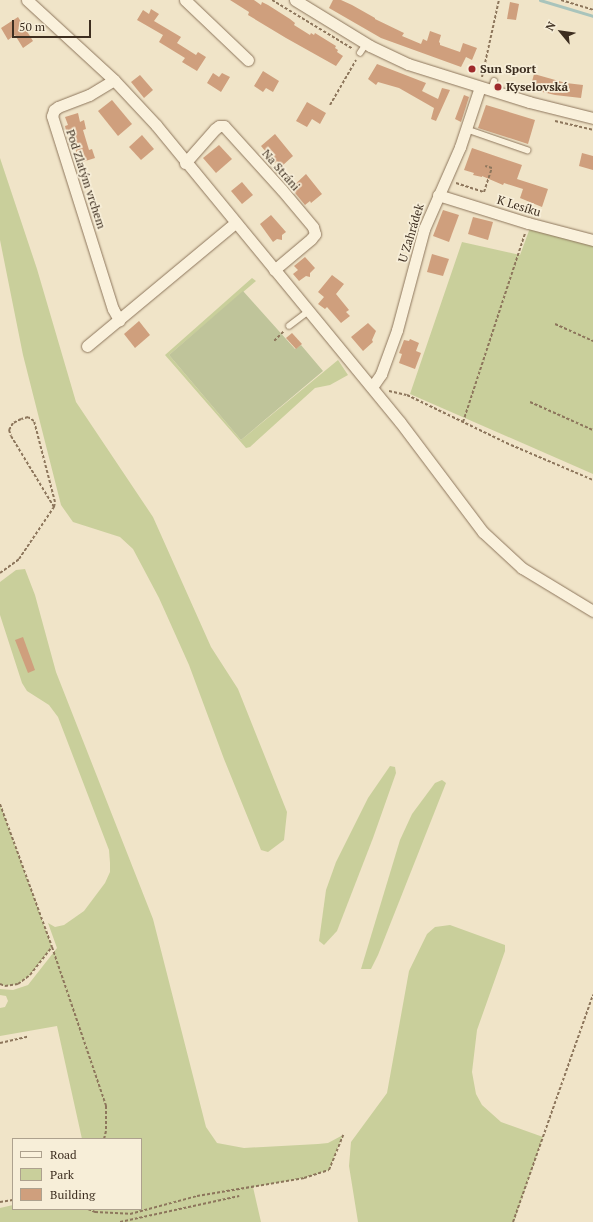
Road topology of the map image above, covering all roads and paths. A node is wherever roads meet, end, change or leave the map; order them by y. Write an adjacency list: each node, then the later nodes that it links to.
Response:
1 (27, 0): 11 (street)
2 (185, 0): 10 (street)
3 (272, 0): 9 (path)
4 (295, 0): 8 (street)
5 (499, 0): 12 (path)
6 (561, 0): 7 (path)
7 (593, 10)
8 (366, 44): 9 (lane); 12 (street)
9 (360, 53): 13 (path)
10 (248, 60)
11 (114, 80): 19 (street); 28 (street, Pod Zlatým vrchem)
12 (481, 82): 14 (street); 16 (street, U Zahrádek)
13 (330, 104)
14 (593, 118)
15 (553, 120): 17 (path)
16 (466, 129): 18 (lane); 21 (street, U Zahrádek)
17 (593, 130)
18 (527, 150)
19 (185, 162): 23 (street); 26 (street, Na Stráni)
20 (486, 166): 21 (path)
21 (445, 180): 22 (street, U Zahrádek)
22 (438, 195): 24 (street, K Lesíku); 34 (street, U Zahrádek)
23 (235, 223): 26 (street); 28 (street)
24 (528, 223): 25 (street, K Lesíku); 36 (path)
25 (593, 240)
26 (274, 270): 27 (street)
27 (309, 311): 30 (lane); 34 (street)
28 (120, 320): 33 (street)
29 (554, 324): 32 (path)
30 (289, 326): 31 (path)
31 (274, 341)
32 (593, 341)
33 (87, 346)
34 (374, 389): 36 (path); 41 (street)
35 (530, 402): 37 (path)
36 (463, 422): 38 (path)
37 (593, 430)
38 (593, 480)
39 (54, 507): 39 (path); 40 (path)
40 (0, 574)
41 (593, 612)
42 (0, 804): 43 (path)
43 (52, 947): 44 (path); 49 (path)
44 (0, 984)
45 (593, 995): 55 (path)
46 (27, 1037): 47 (path)
47 (0, 1043)
48 (343, 1135): 53 (path)
49 (104, 1138)
50 (239, 1196): 54 (path)
51 (12, 1200): 52 (path)
52 (0, 1202)
53 (90, 1210)
54 (120, 1222)
55 (513, 1222)

